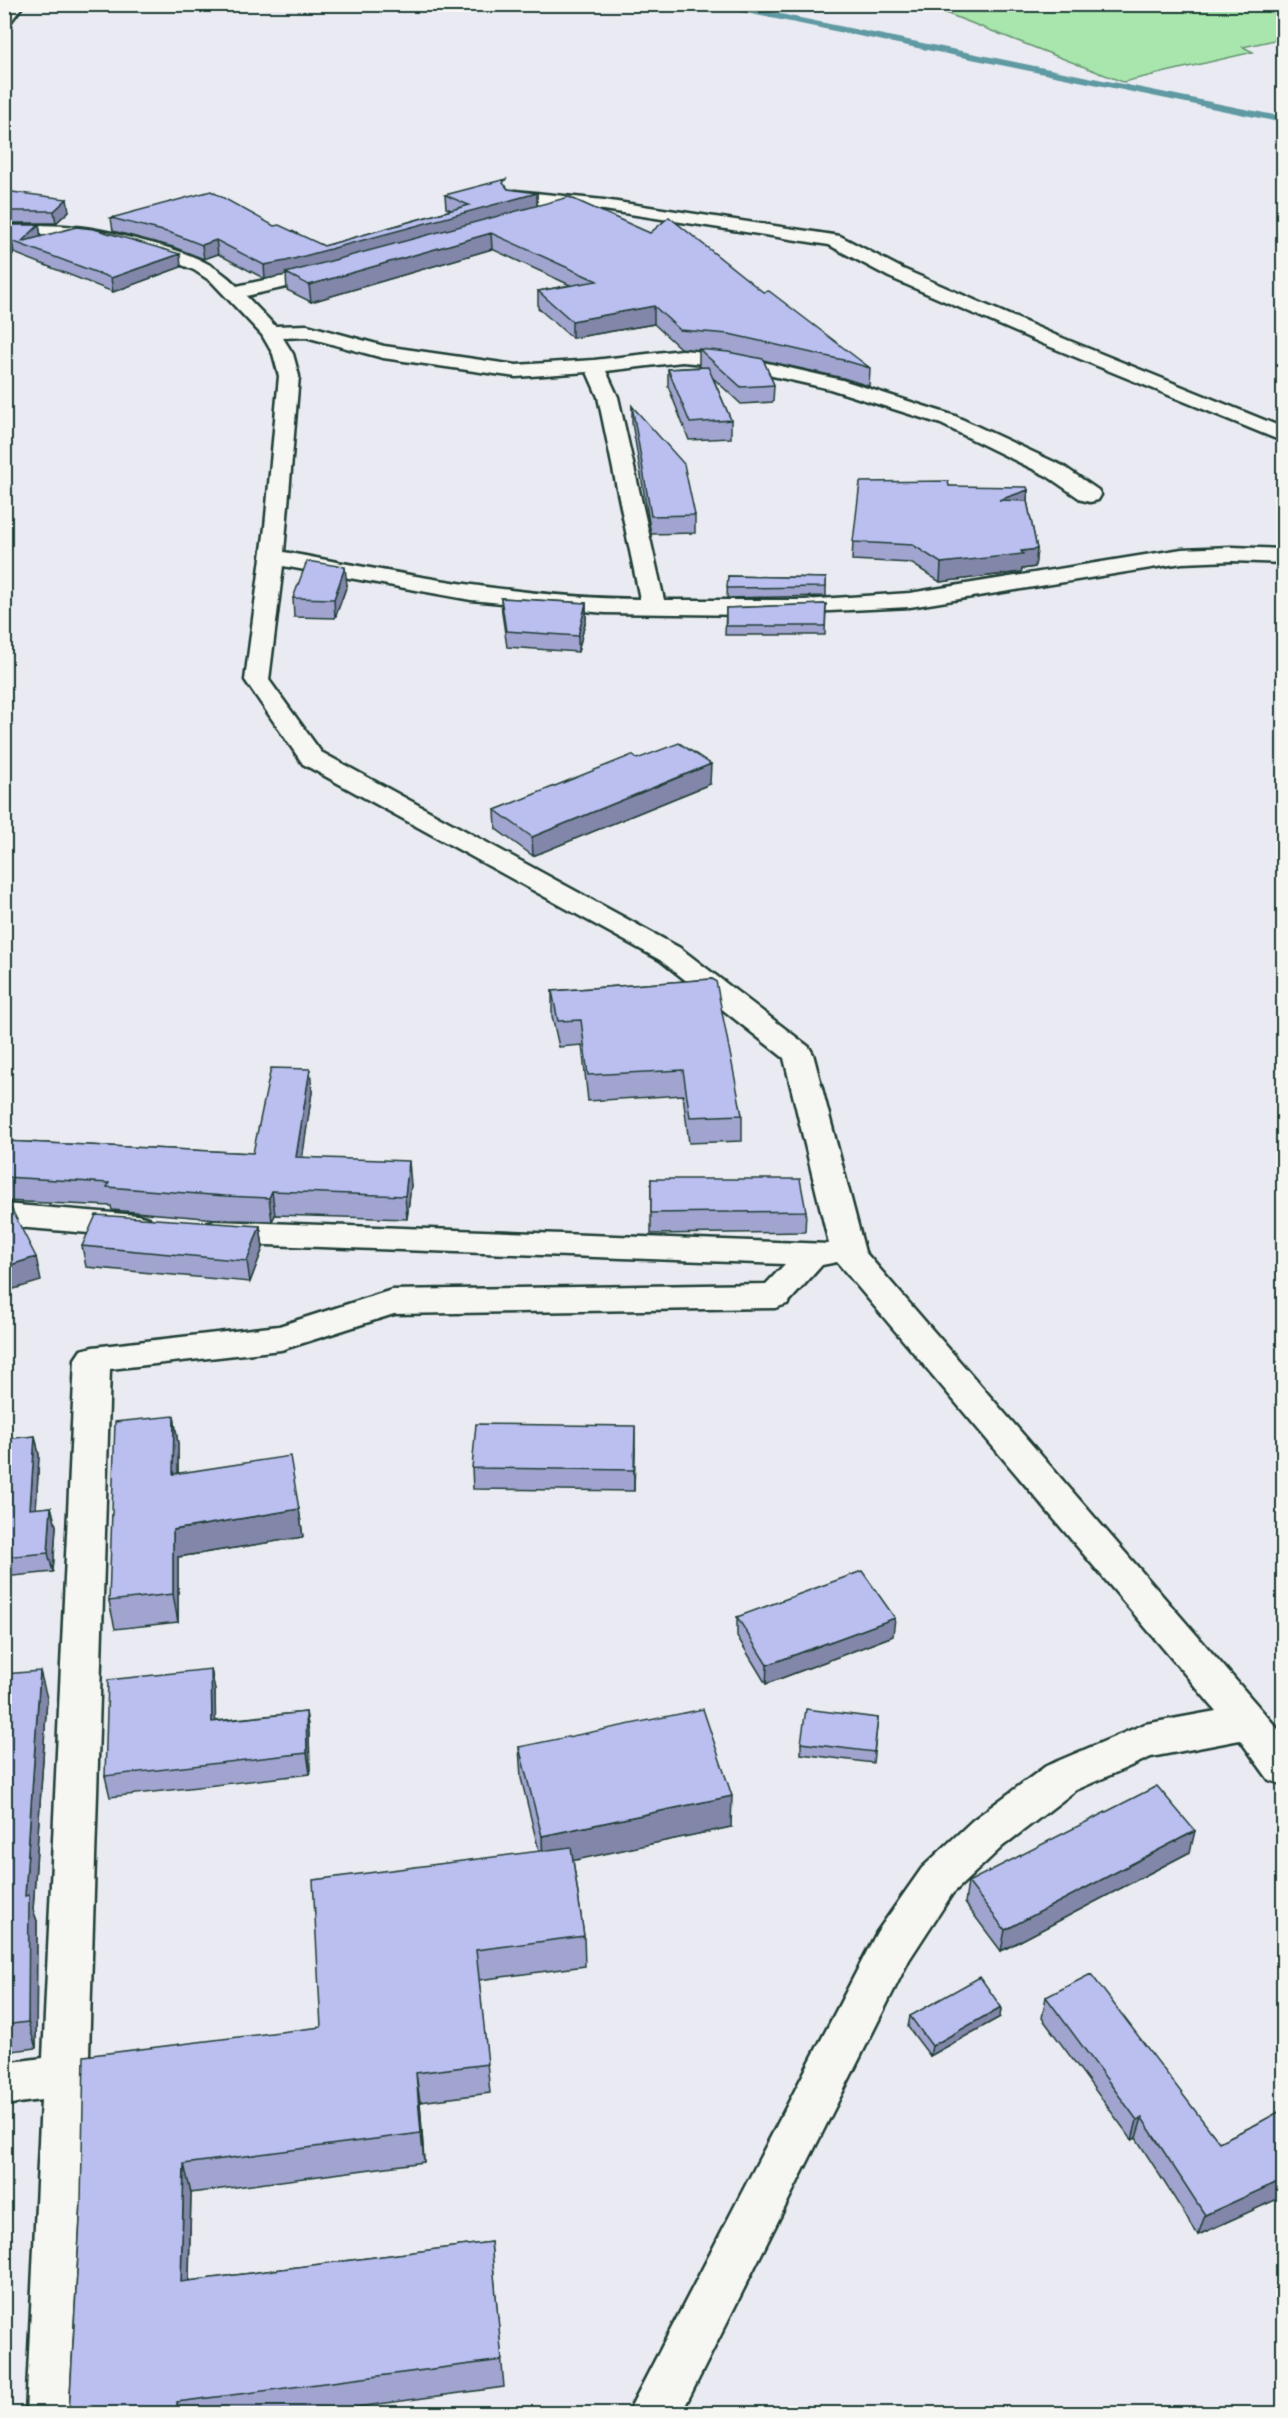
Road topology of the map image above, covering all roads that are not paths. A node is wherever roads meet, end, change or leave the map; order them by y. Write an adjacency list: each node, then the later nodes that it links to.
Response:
1 (17, 4): 2 (street)
2 (4, 21)
3 (515, 196): 4 (street)
4 (578, 203): 5 (street); 11 (street)
5 (532, 216)
6 (4, 230): 8 (street)
7 (348, 267): 8 (street)
8 (231, 293): 9 (street)
9 (270, 332): 10 (street); 14 (street)
10 (594, 366): 12 (street); 15 (street)
11 (1284, 436)
12 (1090, 495)
13 (1284, 556): 15 (street)
14 (272, 557): 15 (street); 17 (street)
15 (654, 606)
16 (4, 1215): 17 (street)
17 (831, 1255): 18 (street); 20 (street)
18 (1249, 1722): 19 (street); 23 (street)
19 (1284, 1768)
20 (65, 2076): 21 (street); 22 (street)
21 (4, 2084)
22 (52, 2414)
23 (653, 2414)

